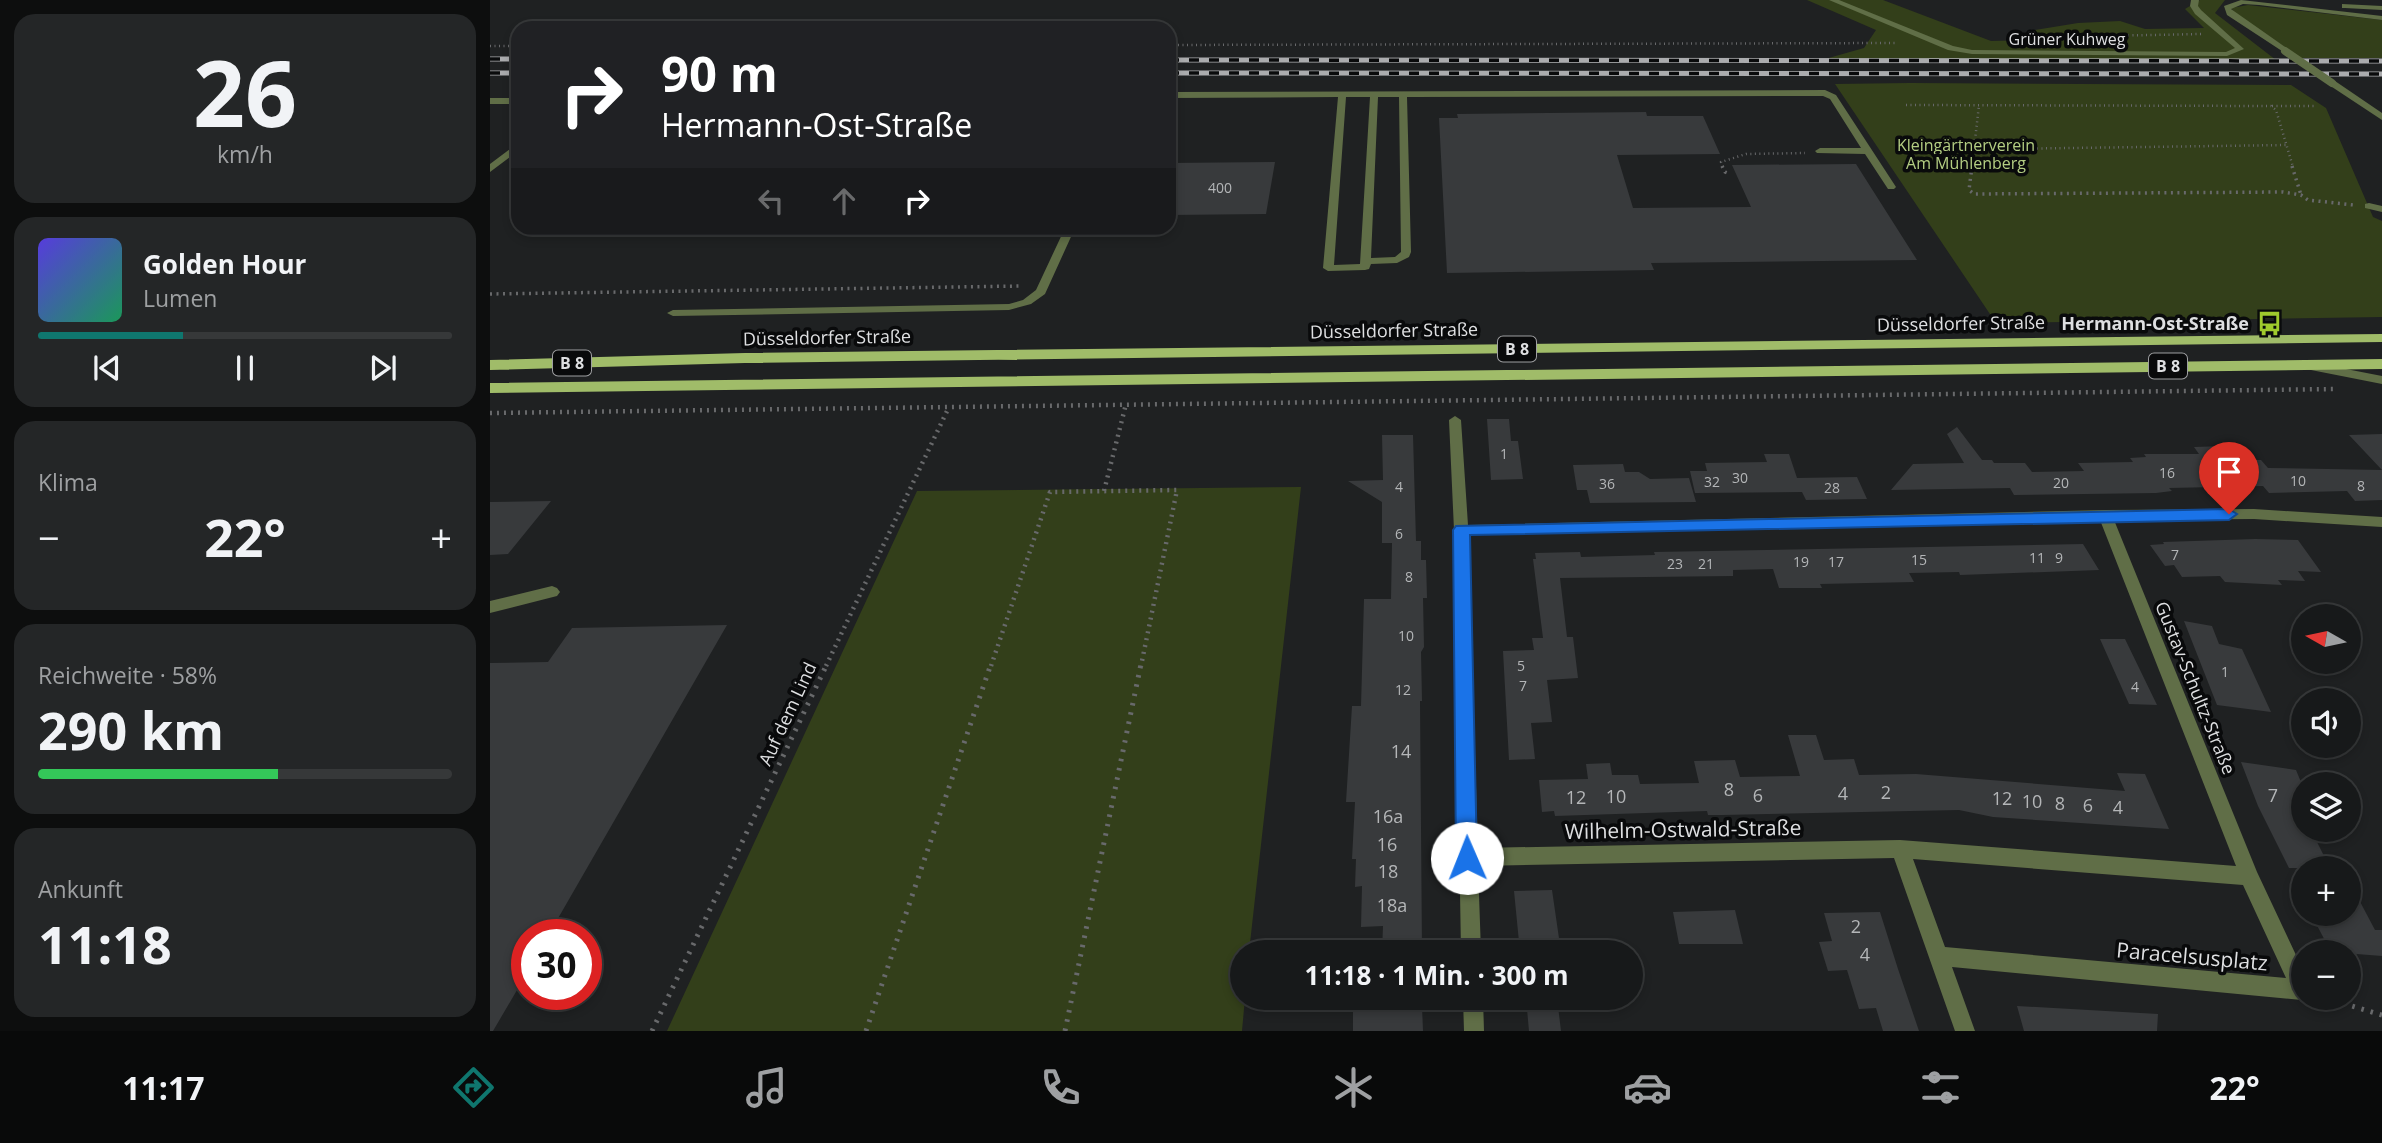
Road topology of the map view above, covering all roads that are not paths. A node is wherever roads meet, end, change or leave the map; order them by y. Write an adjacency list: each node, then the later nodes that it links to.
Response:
1 (1833, 0): 2 (street, Grüner Kuhweg)
2 (2194, 0)
3 (2296, 0): 4 (street)
4 (2382, 8)
5 (2382, 18): 12 (street, bridge)
6 (1176, 95): 7 (street)
7 (1342, 95): 8 (street); 21 (street)
8 (1374, 95): 9 (street); 21 (street)
9 (1403, 95): 14 (street); 21 (street)
10 (490, 101): 11 (street)
11 (511, 101)
12 (2382, 117)
13 (1819, 151): 14 (street)
14 (1868, 151): 17 (street)
15 (511, 152): 16 (street)
16 (490, 169)
17 (1891, 187)
18 (2369, 206): 19 (street)
19 (2382, 209)
20 (1067, 235): 22 (street)
21 (1366, 261)
22 (673, 313)
23 (2382, 338): 25 (main road, Düsseldorfer Straße / B 8)
24 (2382, 364): 26 (main road, B 8)
25 (490, 365)
26 (2302, 365): 27 (street); 28 (main road, B 8)
27 (2382, 380)
28 (490, 388)
29 (1455, 420): 32 (street)
30 (2105, 515): 31 (street); 32 (street); 37 (street, Gustav-Schultz-Straße)
31 (2382, 522)
32 (1461, 530): 36 (street)
33 (552, 592): 34 (street)
34 (490, 607)
35 (1900, 849): 36 (street, Wilhelm-Ostwald-Straße); 37 (street); 39 (street)
36 (1467, 858): 38 (street)
37 (2249, 876): 39 (street, Paracelsusplatz)
38 (1470, 940)
39 (1939, 956): 42 (street)
40 (1473, 1010): 41 (street)
41 (1474, 1031)
42 (1965, 1031)

